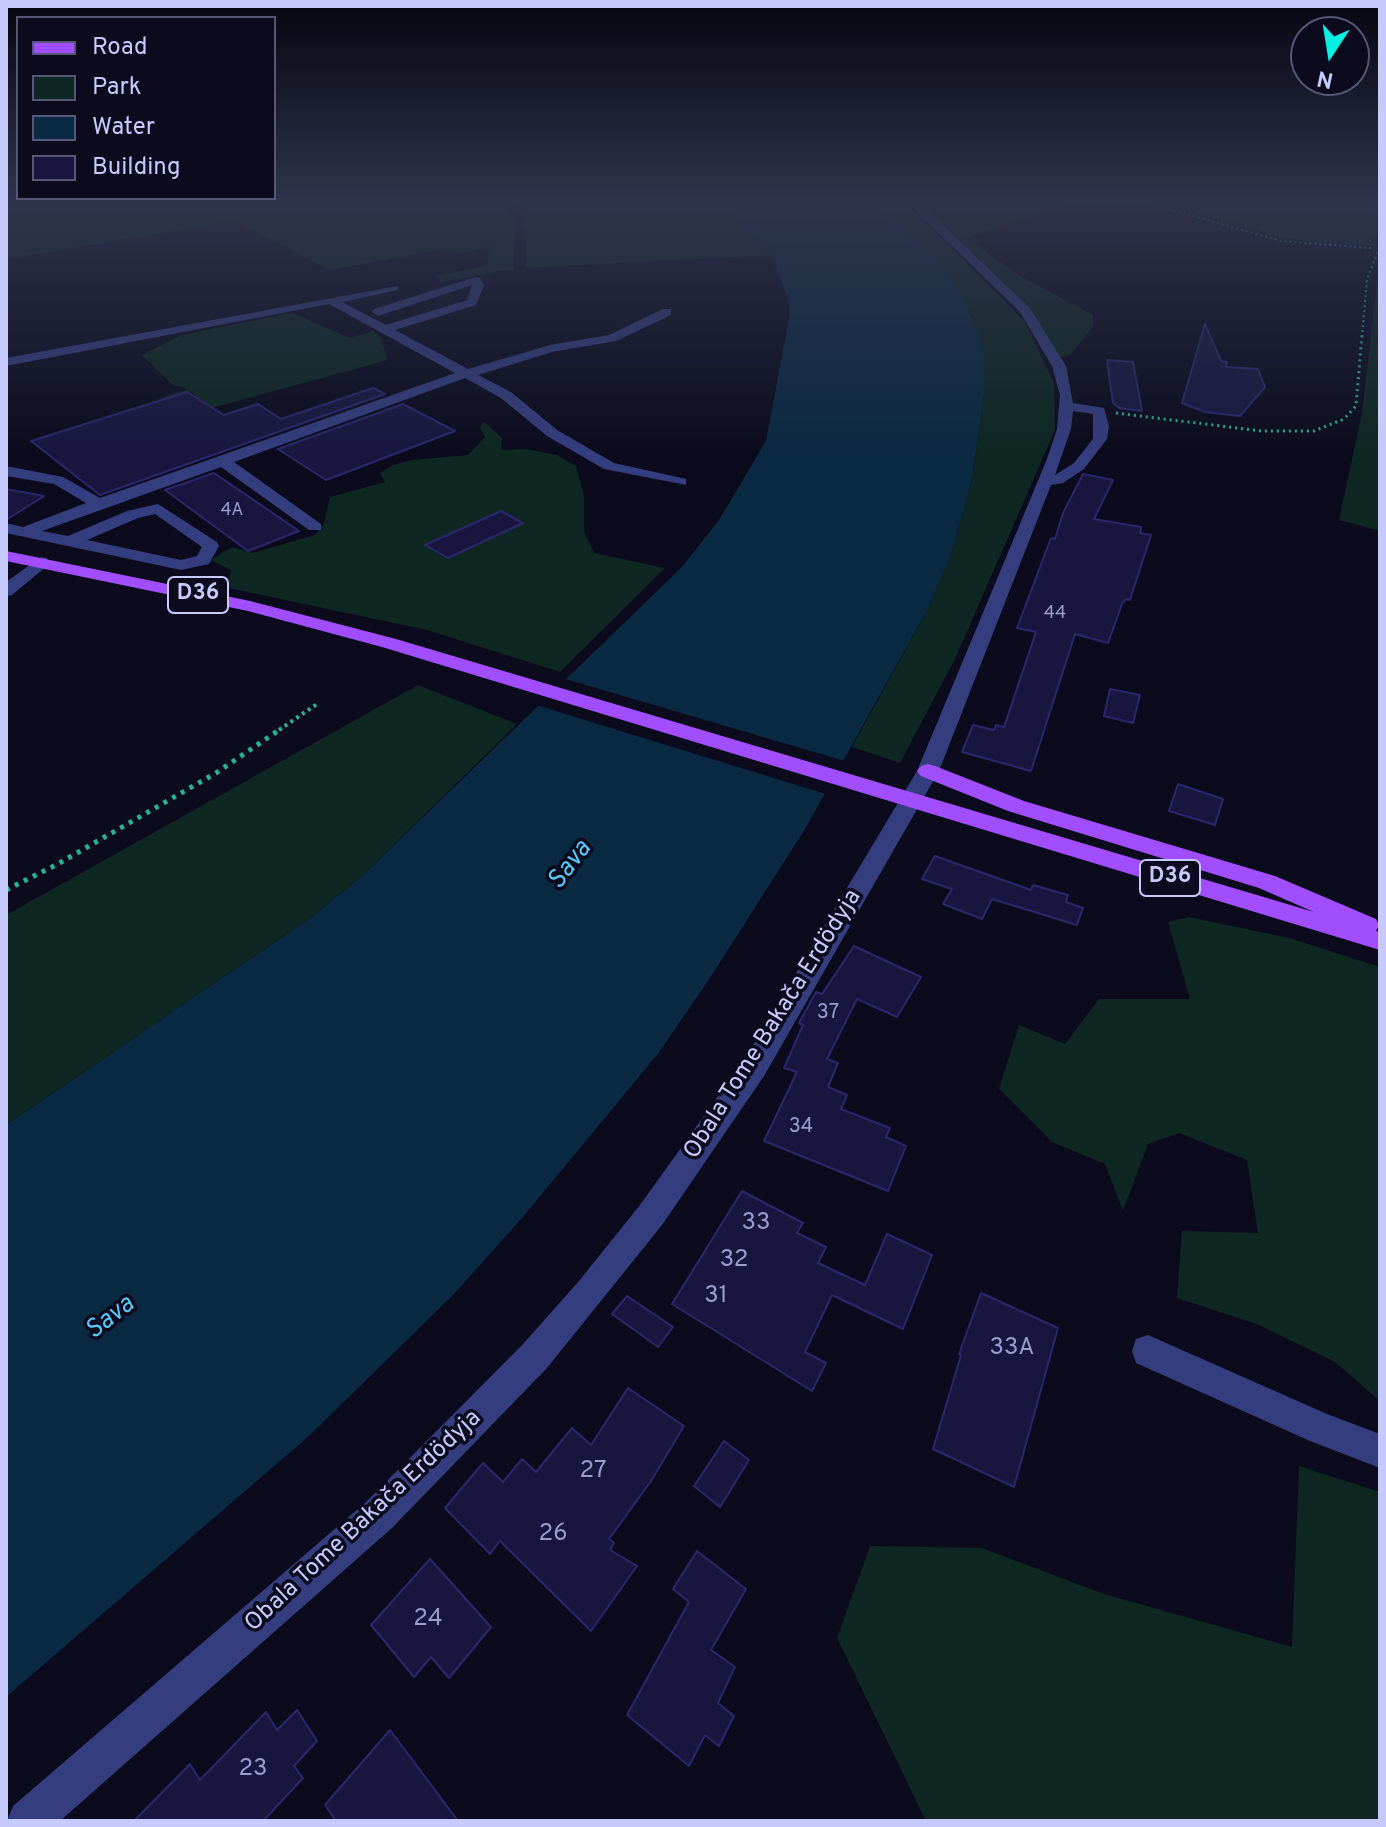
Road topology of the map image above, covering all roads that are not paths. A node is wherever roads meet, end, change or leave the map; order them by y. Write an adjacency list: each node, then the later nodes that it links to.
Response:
1 (457, 286): 6 (street)
2 (478, 286): 8 (street)
3 (1001, 286): 11 (street, Obala Tome Bakača Erdödyja)
4 (394, 288): 5 (street)
5 (330, 300): 8 (street); 9 (street)
6 (378, 312)
7 (667, 312): 10 (street)
8 (386, 329): 10 (street)
9 (6, 362)
10 (464, 373): 12 (street); 15 (street)
11 (1067, 406): 14 (street, Obala Tome Bakača Erdödyja); 14 (street)
12 (221, 460): 16 (street); 17 (street)
13 (6, 471): 16 (street)
14 (1045, 481): 25 (street, Obala Tome Bakača Erdödyja)
15 (681, 482)
16 (99, 504): 19 (street)
17 (315, 527)
18 (6, 528): 19 (street)
19 (24, 532): 20 (street); 21 (street)
20 (6, 538)
21 (73, 540): 21 (street)
22 (6, 556): 23 (main road, D36)
23 (41, 562): 24 (street); 27 (main road, D36)
24 (6, 591)
25 (928, 771): 26 (main road); 30 (street, Obala Tome Bakača Erdödyja)
26 (1380, 931)
27 (1380, 941)
28 (1148, 1351): 29 (street)
29 (1380, 1451)
30 (28, 1821)

